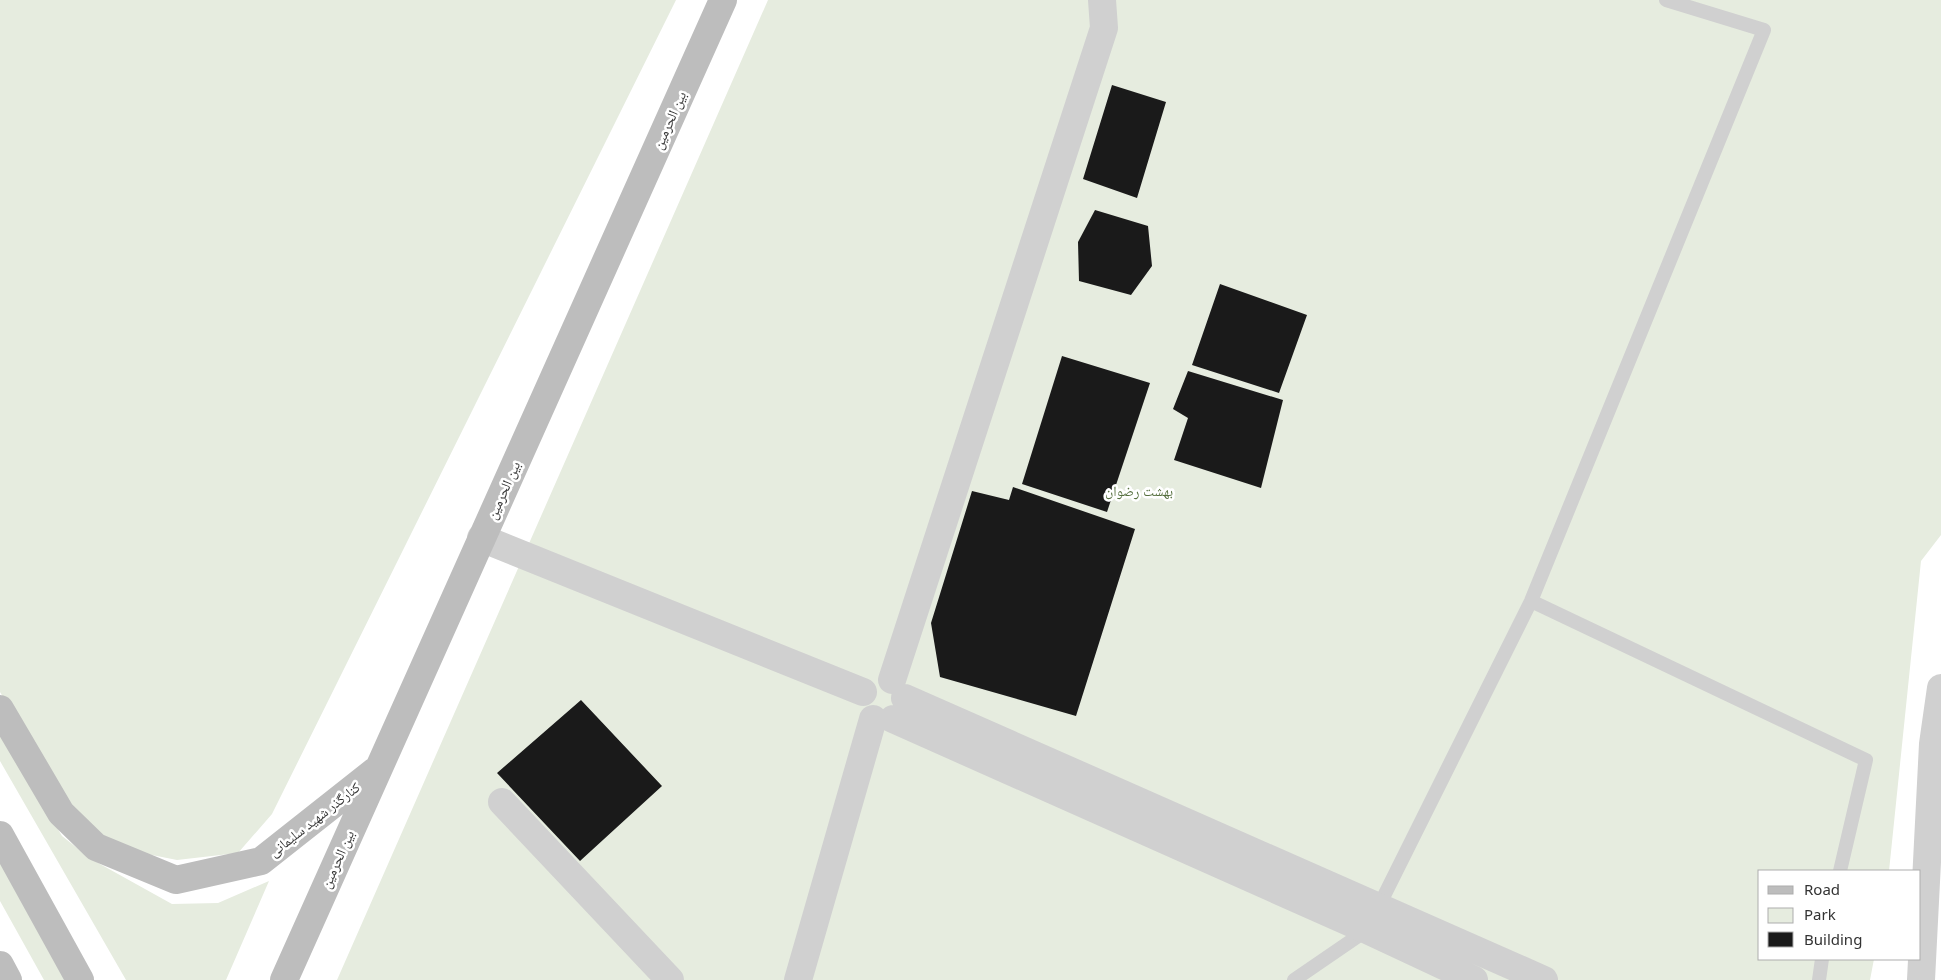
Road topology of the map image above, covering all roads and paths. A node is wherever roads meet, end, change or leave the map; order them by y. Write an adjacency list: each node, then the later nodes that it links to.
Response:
1 (723, 0): 4 (street, بین الحرمین)
2 (1102, 0): 7 (street)
3 (1666, 0): 5 (lane)
4 (481, 538): 7 (street); 10 (street, بین الحرمین)
5 (1531, 601): 13 (lane); 15 (lane)
6 (1941, 688): 9 (street)
7 (891, 704): 15 (street); 22 (street)
8 (0, 709): 10 (street, کنارگذر شهید سلیمانی)
9 (1937, 746): 14 (street)
10 (378, 769): 20 (street, بین الحرمین)
11 (502, 802): 21 (street)
12 (0, 835): 19 (street)
13 (1840, 870)
14 (1933, 890): 27 (street)
15 (1373, 919): 23 (lane); 24 (street); 25 (street)
16 (1822, 960): 26 (lane)
17 (0, 966): 18 (street)
18 (8, 980)
19 (80, 980)
20 (284, 980)
21 (670, 980)
22 (798, 980)
23 (1294, 980)
24 (1474, 980)
25 (1544, 980)
26 (1819, 980)
27 (1921, 980)

